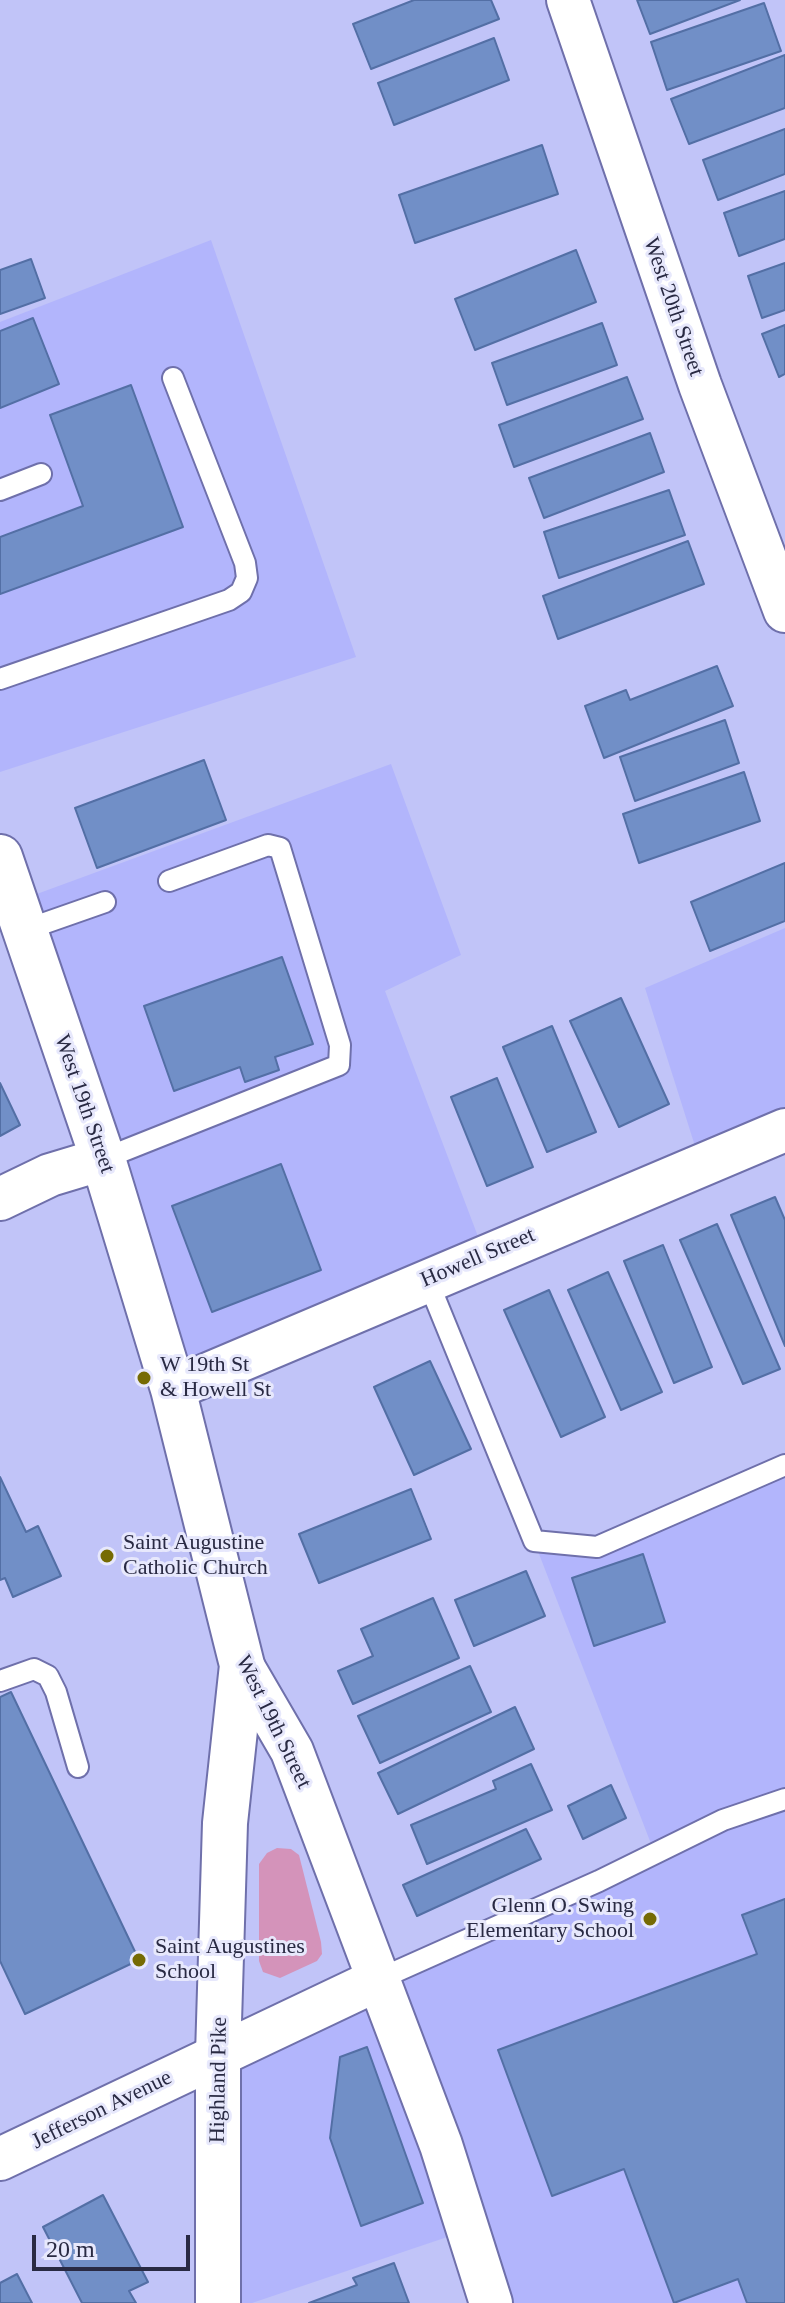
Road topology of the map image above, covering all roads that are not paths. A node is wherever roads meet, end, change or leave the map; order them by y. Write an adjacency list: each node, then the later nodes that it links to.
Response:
1 (568, 0): 5 (street, West 20th Street)
2 (173, 378): 6 (lane)
3 (41, 474): 4 (lane)
4 (0, 490)
5 (785, 611)
6 (0, 679)
7 (0, 857): 10 (street, West 19th Street)
8 (169, 881): 12 (lane)
9 (105, 902): 10 (lane)
10 (25, 930): 12 (street, West 19th Street)
11 (785, 1130): 14 (street, Howell Street)
12 (103, 1159): 13 (street); 15 (street, West 19th Street)
13 (0, 1199)
14 (427, 1279): 15 (street, Howell Street); 16 (lane)
15 (173, 1389): 17 (street, West 19th Street)
16 (785, 1465)
17 (242, 1665): 21 (street, West 19th Street); 22 (street, Highland Pike)
18 (0, 1681): 19 (lane)
19 (78, 1767)
20 (785, 1799): 21 (lane)
21 (377, 1980): 22 (street, Jefferson Avenue); 25 (street, West 19th Street)
22 (218, 2055): 23 (street, Jefferson Avenue); 24 (street, Highland Pike)
23 (0, 2159)
24 (218, 2303)
25 (491, 2303)

